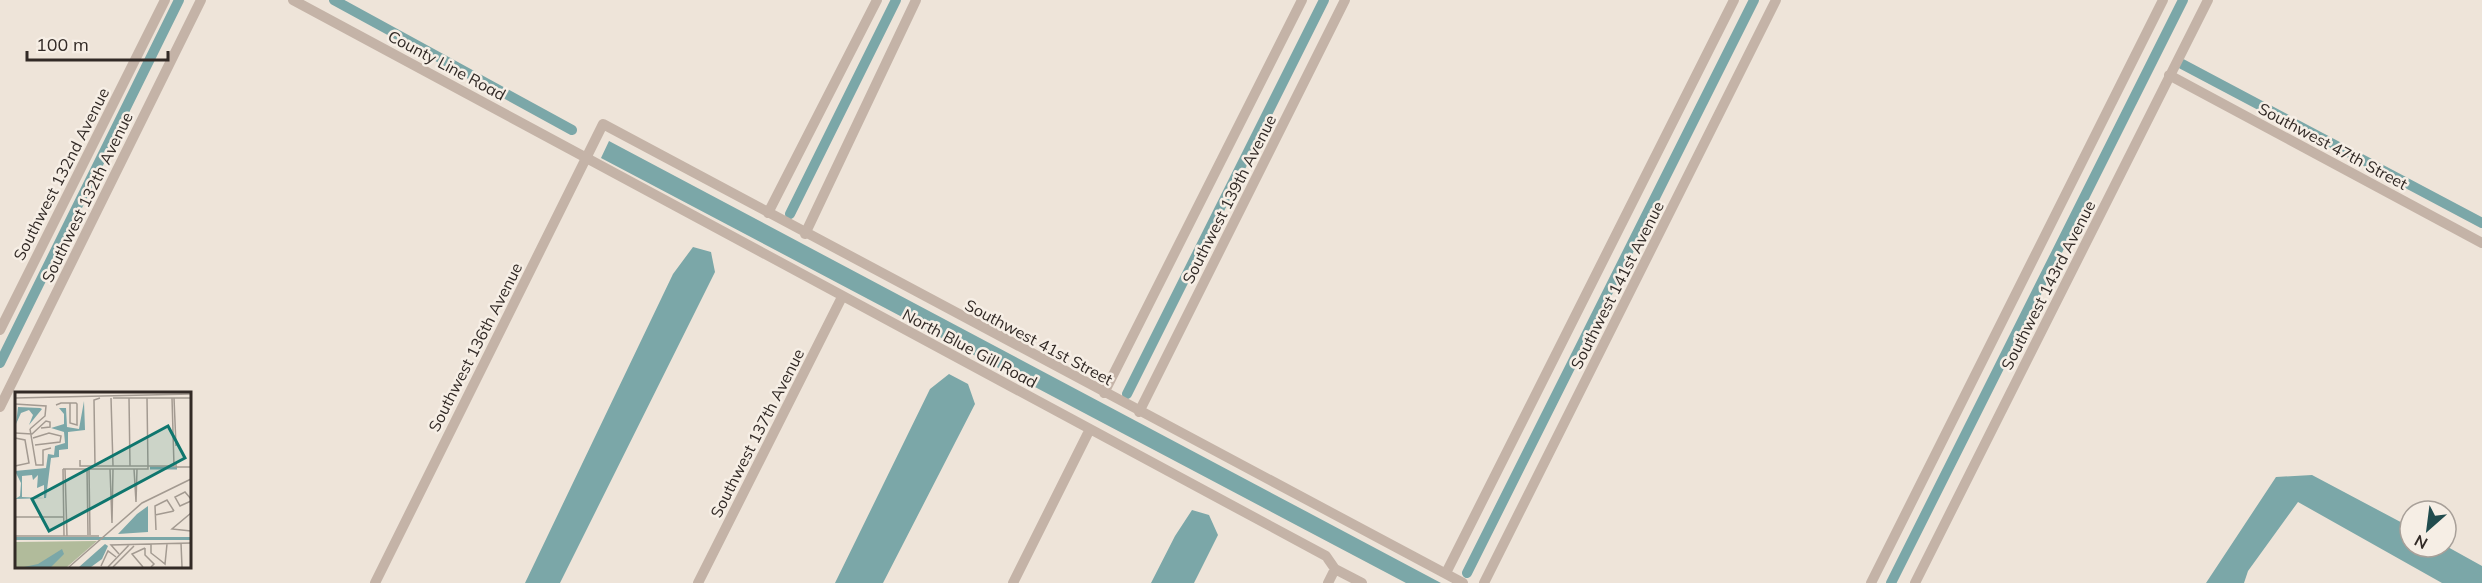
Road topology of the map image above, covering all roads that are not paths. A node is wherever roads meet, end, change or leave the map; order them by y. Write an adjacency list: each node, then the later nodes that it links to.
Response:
1 (165, 0): 19 (street, Southwest 132nd Avenue)
2 (201, 0): 21 (street, Southwest 132th Avenue)
3 (293, 0): 14 (street, County Line Road)
4 (877, 0): 15 (street)
5 (916, 0): 16 (street)
6 (1302, 0): 20 (street, Southwest 139th Avenue)
7 (1345, 0): 22 (street, Southwest 139th Avenue)
8 (1734, 0): 25 (street, Southwest 141st Avenue)
9 (1776, 0): 32 (street, Southwest 141st Avenue)
10 (2163, 0): 33 (street, Southwest 143rd Avenue)
11 (2208, 0): 12 (street, Southwest 143rd Avenue)
12 (2169, 75): 17 (street, Southwest 47th Street); 34 (street, Southwest 143rd Avenue)
13 (603, 124): 14 (street, Southwest 136th Avenue); 15 (street, Southwest 41st Street)
14 (586, 159): 18 (street, North Blue Gill Road); 26 (street, Southwest 136th Avenue)
15 (768, 213): 16 (street, Southwest 41st Street)
16 (806, 234): 20 (street, Southwest 41st Street)
17 (2482, 243)
18 (842, 297): 23 (street, North Blue Gill Road); 27 (street, Southwest 137th Avenue)
19 (0, 330)
20 (1104, 393): 22 (street, Southwest 41st Street)
21 (0, 407)
22 (1139, 412): 25 (street, Southwest 41st Street)
23 (1090, 429): 24 (street, North Blue Gill Road); 28 (street)
24 (1335, 569): 29 (street); 30 (street, North Blue Gill Road)
25 (1446, 573): 31 (street, Southwest 41st Street)
26 (375, 583)
27 (698, 583)
28 (1013, 583)
29 (1328, 583)
30 (1362, 583)
31 (1463, 583)
32 (1484, 583)
33 (1871, 583)
34 (1915, 583)

